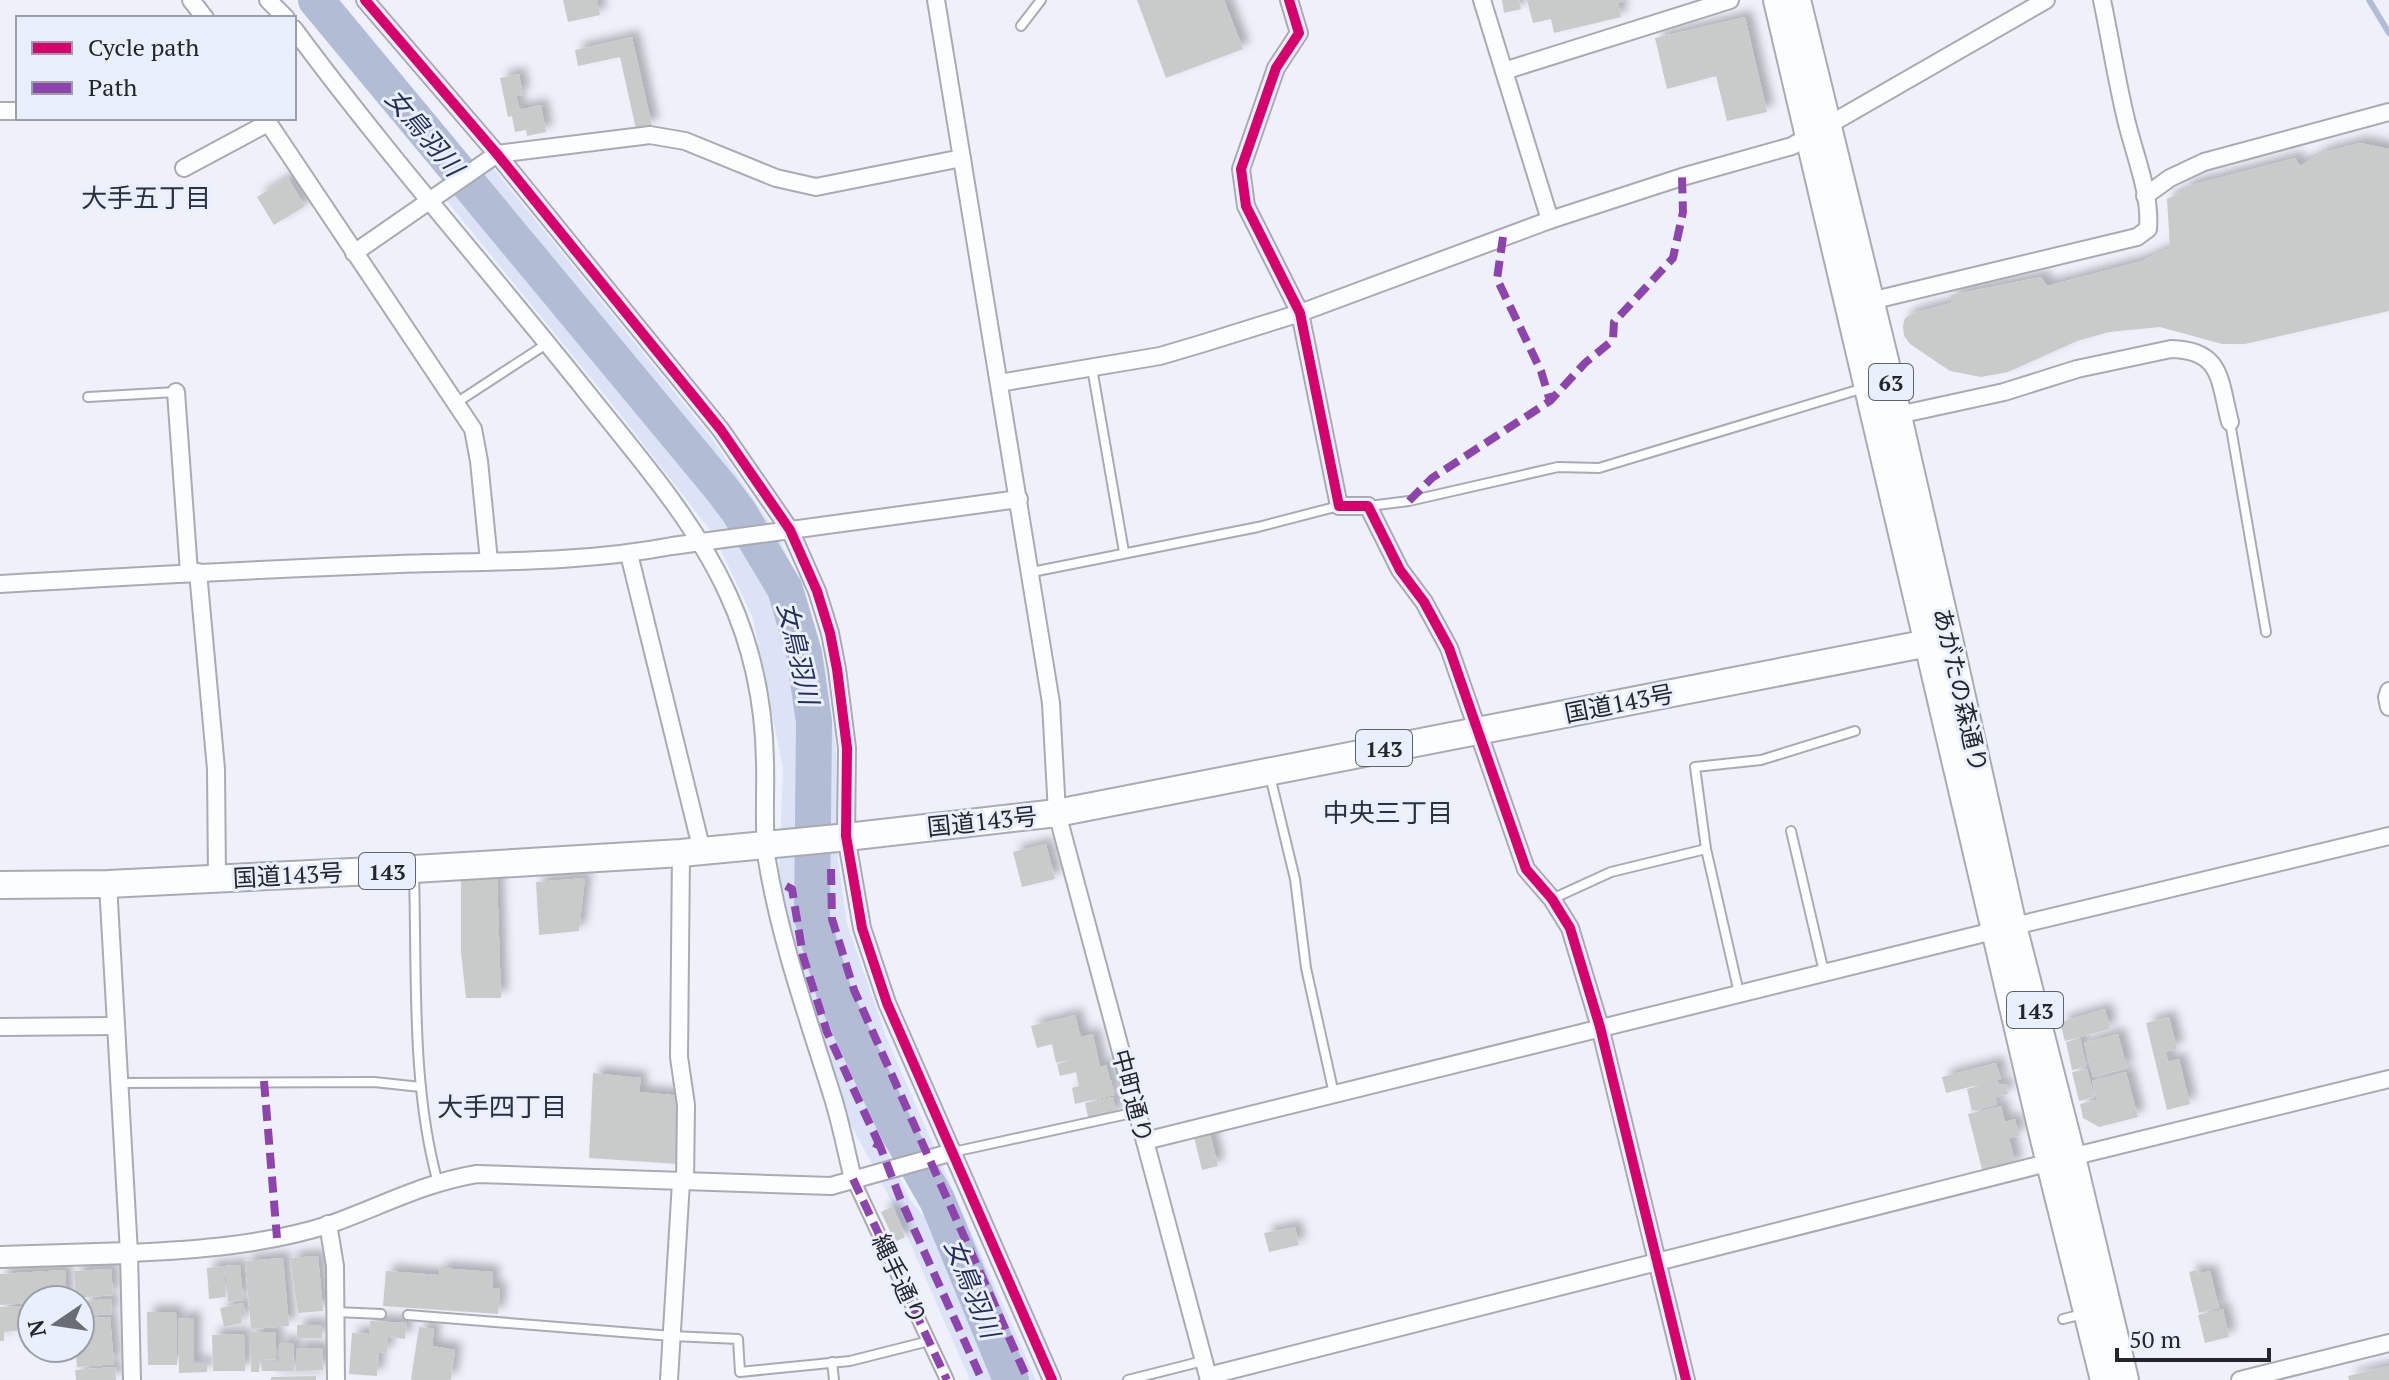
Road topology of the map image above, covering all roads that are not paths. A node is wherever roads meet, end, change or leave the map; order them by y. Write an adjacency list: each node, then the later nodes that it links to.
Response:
1 (191, 0): 13 (street)
2 (268, 0): 14 (street)
3 (365, 0): 21 (street)
4 (936, 0): 22 (street, 中町通り)
5 (1041, 0): 15 (lane)
6 (1289, 0): 29 (street)
7 (1482, 0): 17 (street)
8 (1730, 0): 17 (street)
9 (1777, 0): 20 (main road, あがたの森通り / 63)
10 (1797, 0): 20 (main road, あがたの森通り / 63)
11 (2046, 0): 20 (street)
12 (2102, 0): 24 (street)
13 (203, 16)
14 (284, 16)
15 (1021, 26)
16 (296, 31): 25 (street)
17 (1504, 71): 26 (street)
18 (2389, 112): 24 (street)
19 (267, 120): 23 (street); 27 (street)
20 (1819, 132): 26 (street); 28 (main road, あがたの森通り / 63)
21 (492, 157): 22 (street); 25 (street); 42 (street)
22 (962, 158): 32 (street, 中町通り)
23 (184, 168)
24 (2145, 196): 28 (street)
25 (433, 199): 27 (street); 30 (street)
26 (1550, 220): 29 (street)
27 (354, 253): 36 (street)
28 (1859, 304): 33 (main road, あがたの森通り / 63)
29 (1300, 313): 31 (street); 40 (street)
30 (548, 343): 36 (lane); 43 (street)
31 (1092, 367): 32 (street); 44 (lane)
32 (999, 383): 39 (street, 中町通り)
33 (1879, 384): 37 (main road, あがたの森通り / 63); 41 (lane)
34 (176, 392): 35 (lane); 47 (street)
35 (88, 397)
36 (455, 404): 46 (street)
37 (1887, 417): 38 (street); 51 (main road, あがたの森通り / 63)
38 (2230, 422): 50 (lane)
39 (1019, 499): 42 (street); 48 (street, 中町通り)
40 (1339, 506): 41 (street); 44 (lane)
41 (1368, 506): 54 (street)
42 (785, 531): 43 (street); 60 (street)
43 (706, 542): 45 (street); 61 (street)
44 (1124, 552): 48 (lane)
45 (629, 554): 46 (street); 63 (street)
46 (489, 561): 47 (street)
47 (193, 572): 49 (street); 65 (street)
48 (1032, 572): 57 (street, 中町通り)
49 (0, 584)
50 (2266, 632)
51 (1938, 641): 54 (main road, 国道143号 / 143); 69 (main road, あがたの森通り / 143)
52 (2389, 691): 53 (street)
53 (2389, 707)
54 (1477, 729): 56 (main road, 国道143号 / 143); 68 (street)
55 (1855, 731): 62 (lane)
56 (1269, 772): 57 (main road, 国道143号 / 143); 78 (lane)
57 (1057, 813): 60 (main road, 国道143号 / 143); 79 (street, 中町通り)
58 (1791, 831): 70 (lane)
59 (2389, 836): 69 (street)
60 (842, 837): 61 (main road, 国道143号 / 143); 81 (street)
61 (770, 845): 63 (main road, 国道143号 / 143); 83 (street)
62 (1706, 849): 68 (lane); 71 (lane)
63 (692, 852): 64 (main road, 国道143号 / 143); 84 (street)
64 (414, 869): 65 (main road, 国道143号 / 143); 77 (lane)
65 (217, 879): 66 (main road, 国道143号 / 143)
66 (108, 884): 67 (main road, 国道143号 / 143); 72 (street)
67 (0, 885)
68 (1552, 899): 74 (street)
69 (2004, 928): 70 (street); 82 (main road, あがたの森通り / 143)
70 (1824, 972): 71 (street)
71 (1739, 993): 74 (street)
72 (115, 1026): 73 (street); 76 (street)
73 (0, 1027)
74 (1600, 1027): 78 (street); 89 (street)
75 (2389, 1079): 82 (street)
76 (119, 1083): 77 (lane); 87 (street)
77 (421, 1087): 85 (lane)
78 (1334, 1094): 80 (street)
79 (1137, 1112): 80 (street, 中町通り); 81 (lane)
80 (1145, 1141): 97 (street, 中町通り)
81 (947, 1153): 83 (street); 103 (street)
82 (2061, 1160): 89 (street); 106 (main road, あがたの森通り / 143); 107 (main road, あがたの森通り / 143)
83 (853, 1179): 84 (street); 94 (street, 縄手通り)
84 (683, 1182): 85 (street); 93 (street)
85 (439, 1183): 86 (street)
86 (328, 1224): 87 (street); 90 (street)
87 (129, 1253): 88 (street); 98 (street)
88 (0, 1257)
89 (1658, 1261): 97 (street); 105 (street)
90 (336, 1312): 91 (lane); 99 (street)
91 (381, 1314)
92 (408, 1315): 93 (lane)
93 (672, 1336): 96 (lane); 100 (street)
94 (929, 1341): 96 (lane); 102 (street, 縄手通り)
95 (2389, 1343): 108 (street)
96 (832, 1362): 101 (lane)
97 (1207, 1373): 104 (lane)
98 (132, 1380)
99 (336, 1380)
100 (669, 1380)
101 (834, 1380)
102 (947, 1380)
103 (1052, 1380)
104 (1128, 1380)
105 (1686, 1380)
106 (2104, 1380)
107 (2125, 1380)
108 (2240, 1380)

